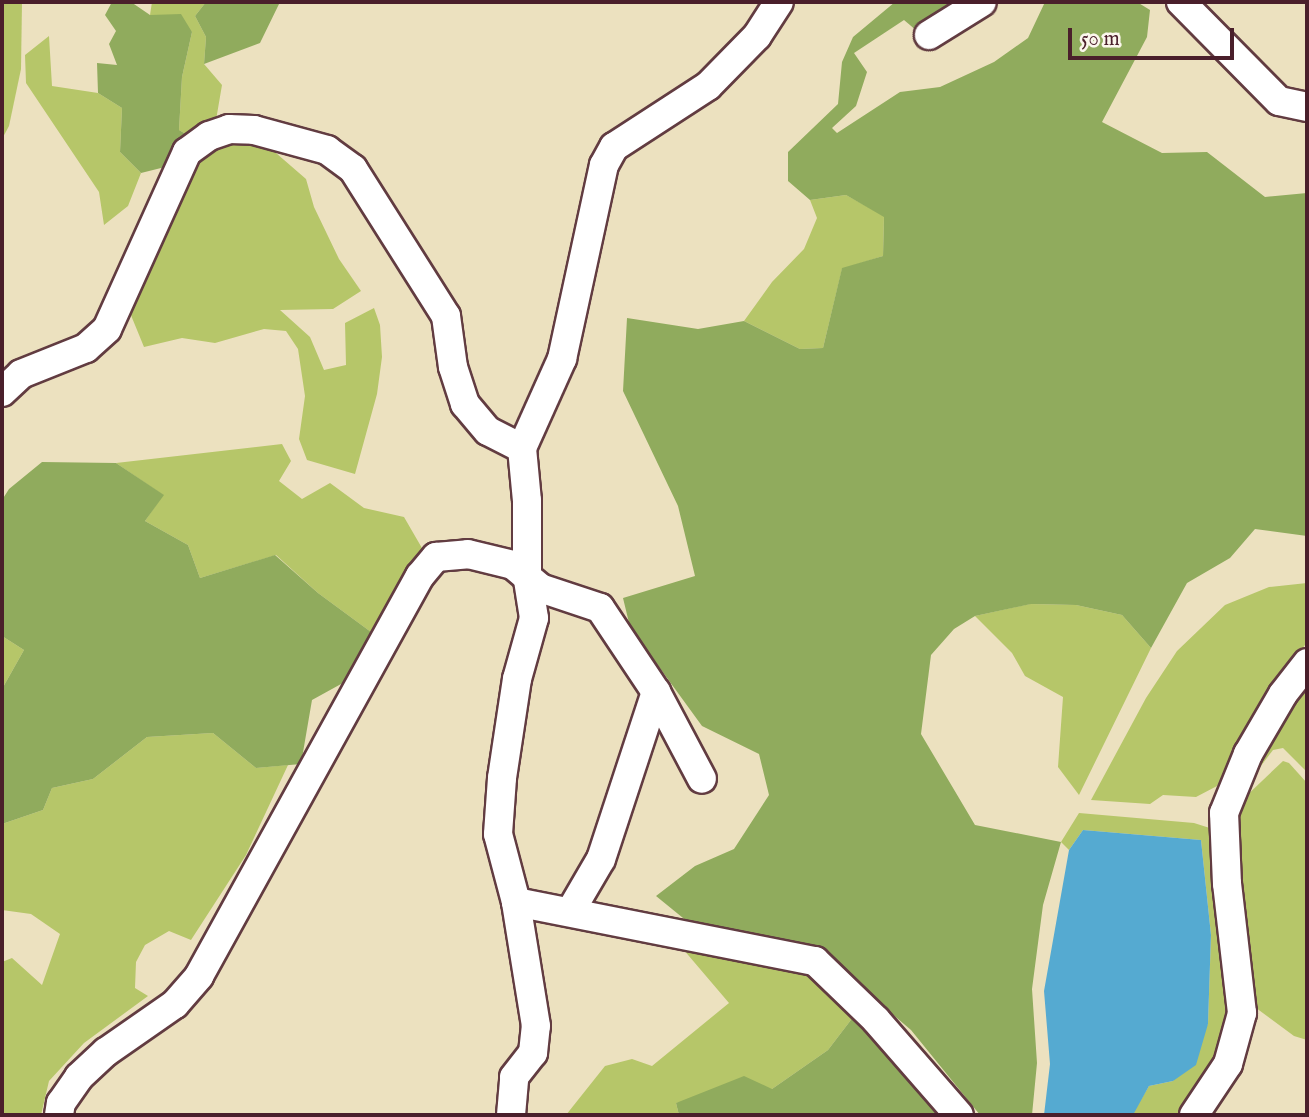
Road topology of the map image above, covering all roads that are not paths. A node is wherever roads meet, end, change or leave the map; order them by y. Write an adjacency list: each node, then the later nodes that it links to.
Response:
1 (779, 2): 7 (street)
2 (982, 2): 4 (street)
3 (1181, 2): 5 (street)
4 (929, 35)
5 (1307, 107)
6 (2, 392): 7 (street)
7 (522, 448): 8 (street)
8 (527, 574): 10 (street); 12 (street); 14 (street)
9 (1307, 663): 17 (street)
10 (656, 692): 11 (street); 13 (street)
11 (702, 779)
12 (516, 902): 13 (street); 15 (street)
13 (570, 912): 16 (street)
14 (60, 1115)
15 (511, 1115)
16 (959, 1115)
17 (1194, 1115)

